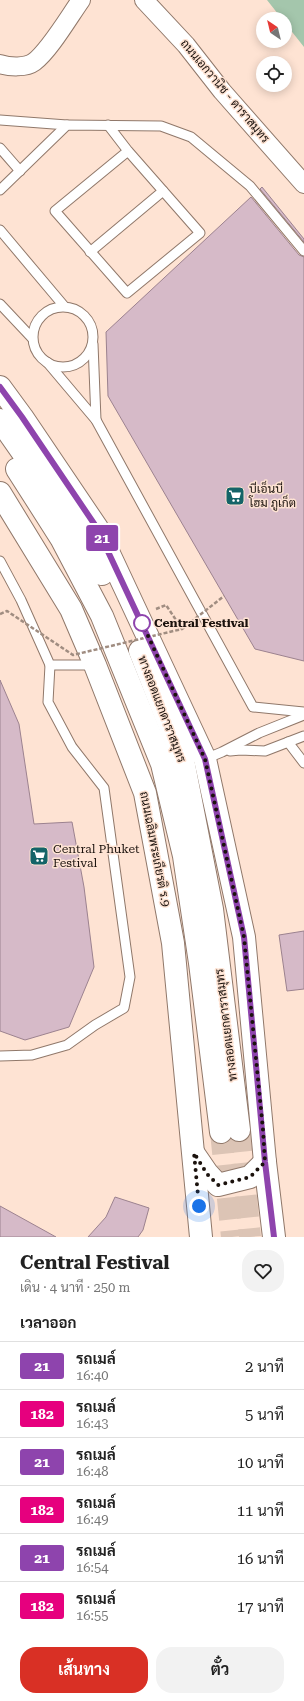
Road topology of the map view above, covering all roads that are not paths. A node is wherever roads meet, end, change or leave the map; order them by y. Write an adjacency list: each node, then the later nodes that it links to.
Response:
1 (81, 0): 3 (street)
2 (144, 0): 10 (street, ถนนเอกวานิช - ดาราสมุทร)
3 (0, 64)
4 (0, 120): 5 (lane)
5 (67, 125): 6 (lane); 9 (lane)
6 (108, 125): 8 (lane); 14 (lane)
7 (0, 148): 9 (lane)
8 (128, 151): 12 (lane); 15 (lane)
9 (20, 171): 11 (lane)
10 (304, 184)
11 (0, 190)
12 (163, 191): 15 (lane); 15 (lane)
13 (0, 230): 17 (lane)
14 (304, 251)
15 (90, 252)
16 (0, 304): 18 (lane)
17 (64, 306): 18 (lane); 19 (lane)
18 (32, 338): 20 (lane)
19 (93, 341): 20 (lane); 23 (lane)
20 (47, 362): 23 (lane)
21 (0, 387): 32 (main road)
22 (0, 420): 24 (main road, ทางลอดแยกดาราสมุทร)
23 (96, 420): 29 (lane)
24 (0, 442)
25 (0, 493): 28 (main road, ถนนเฉลิมพระเกียรติ ร.9)
26 (0, 561): 27 (lane)
27 (50, 665): 28 (lane); 34 (lane)
28 (95, 665): 35 (main road, ถนนเฉลิมพระเกียรติ ร.9)
29 (304, 714): 32 (lane)
30 (304, 736): 31 (lane)
31 (288, 742): 32 (lane); 33 (lane)
32 (214, 755): 36 (main road)
33 (304, 763)
34 (0, 1056)
35 (194, 1153): 36 (main road); 37 (main road, ถนนเฉลิมพระเกียรติ ร.9)
36 (265, 1162): 38 (main road)
37 (200, 1237)
38 (274, 1237)

